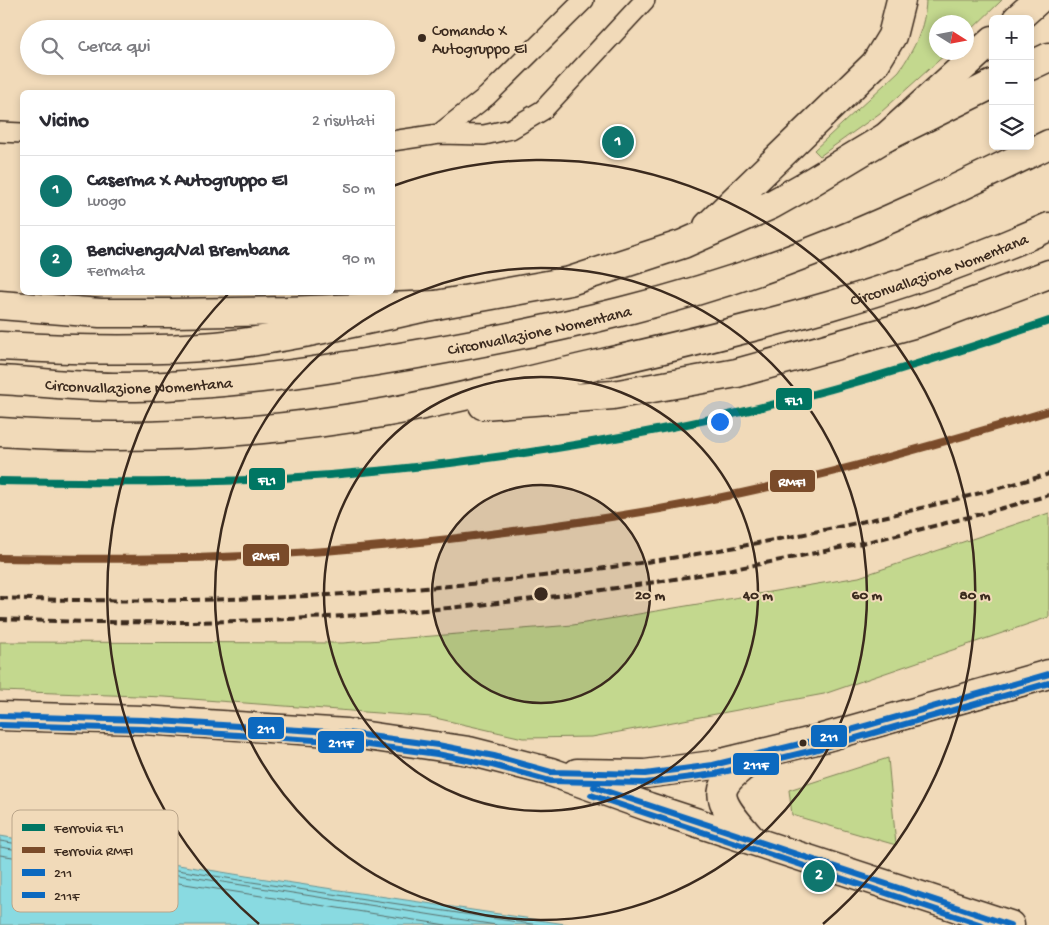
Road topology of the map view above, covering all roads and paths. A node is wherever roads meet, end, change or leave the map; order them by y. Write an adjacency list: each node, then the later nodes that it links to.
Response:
1 (584, 0): 12 (lane)
2 (645, 0): 12 (lane)
3 (902, 0): 17 (main road)
4 (1038, 0): 5 (main road)
5 (1021, 15)
6 (989, 44): 13 (main road)
7 (1049, 57): 8 (main road)
8 (1034, 64)
9 (989, 86): 13 (main road)
10 (0, 132): 11 (lane)
11 (20, 133)
12 (439, 134): 14 (lane)
13 (886, 137): 17 (main road)
14 (395, 141)
15 (1049, 144): 22 (main road, Circonvallazione Nomentana)
16 (1049, 227): 23 (main road, Circonvallazione Nomentana)
17 (696, 238): 19 (main road)
18 (1049, 274): 23 (main road)
19 (436, 305): 20 (main road); 21 (main road)
20 (0, 306)
21 (0, 346)
22 (0, 380)
23 (389, 412): 24 (main road, Circonvallazione Nomentana)
24 (0, 432)
25 (1049, 674): 27 (main road)
26 (0, 716): 28 (main road)
27 (761, 753): 28 (main road); 29 (main road)
28 (551, 772): 29 (main road)
29 (752, 840): 30 (main road)
30 (1010, 925)

